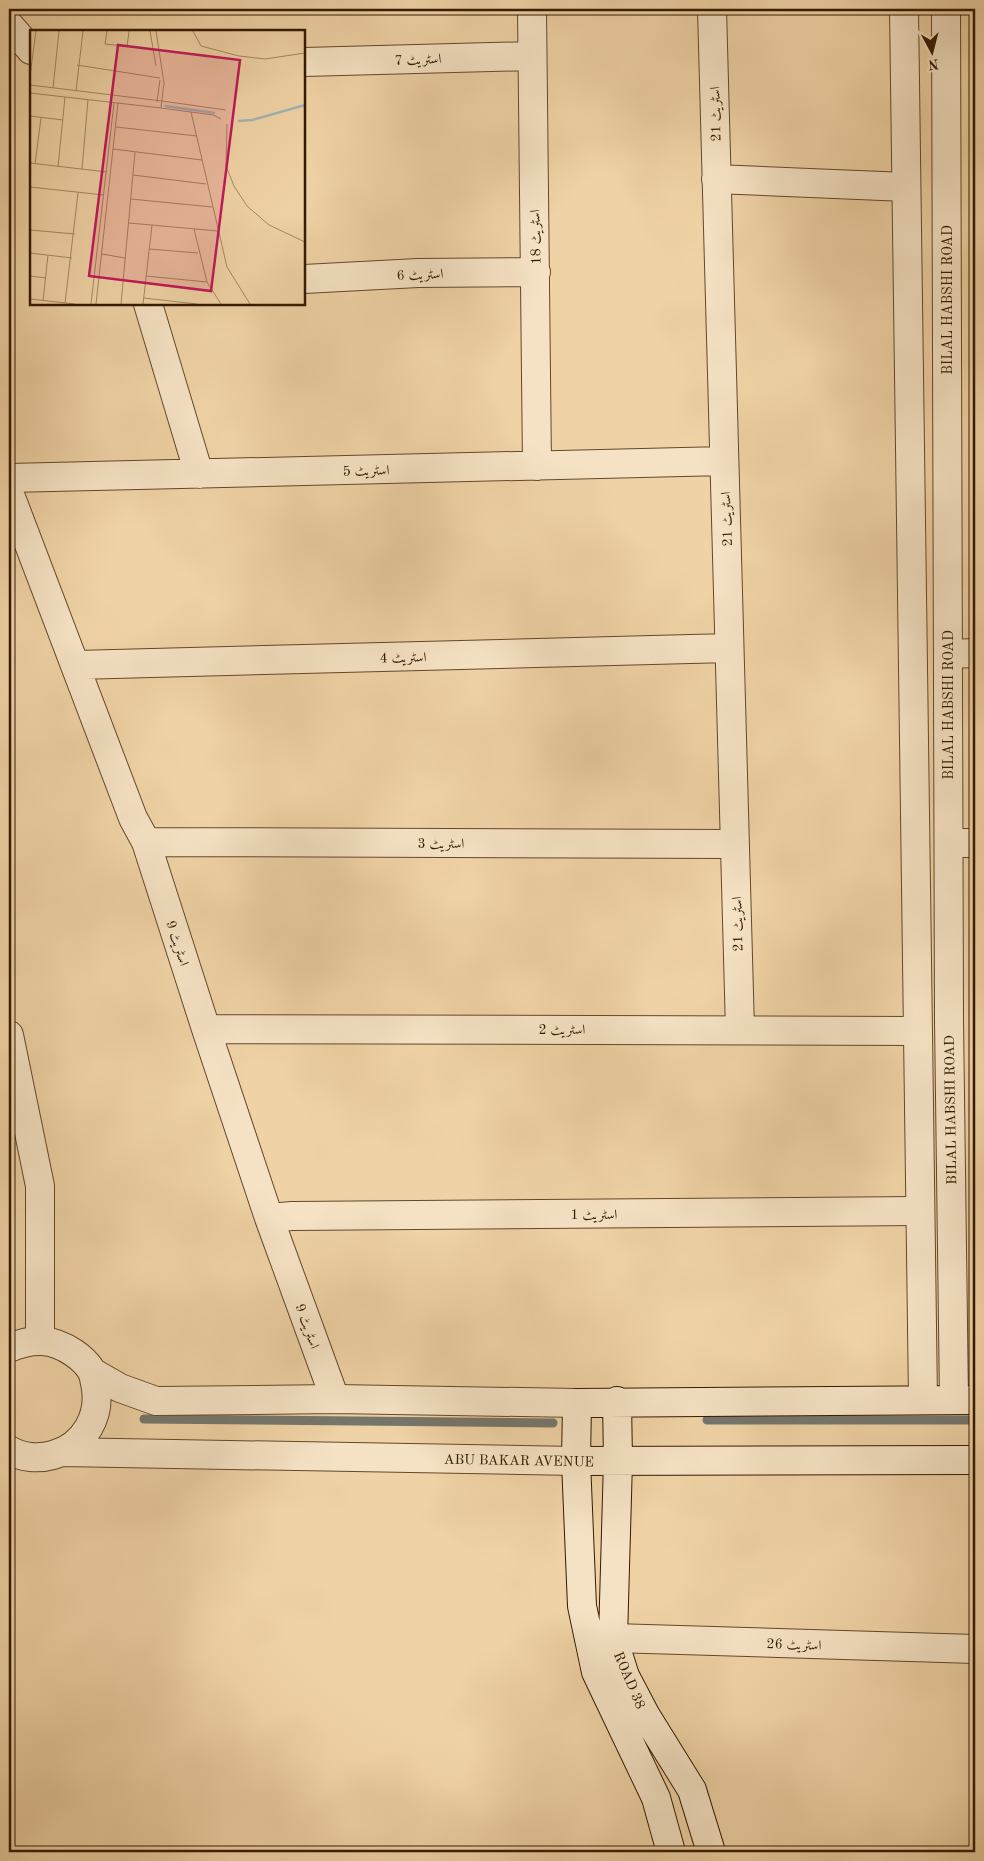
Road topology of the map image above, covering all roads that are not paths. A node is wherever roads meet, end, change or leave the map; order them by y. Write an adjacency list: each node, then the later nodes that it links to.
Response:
1 (532, 9): 7 (street, اسٹریٹ 18)
2 (712, 9): 9 (street, اسٹریٹ 21)
3 (904, 9): 10 (street)
4 (946, 9): 21 (street, BILAL HABSHI ROAD)
5 (9, 25): 6 (street)
6 (30, 49)
7 (532, 56): 8 (street, اسٹریٹ 7); 11 (street, اسٹریٹ 18)
8 (305, 62)
9 (716, 179): 10 (street); 14 (street, اسٹریٹ 21)
10 (906, 187): 29 (street)
11 (536, 272): 12 (street, اسٹریٹ 6); 15 (street, اسٹریٹ 18)
12 (305, 279)
13 (148, 305): 16 (street)
14 (724, 461): 15 (street, اسٹریٹ 5); 19 (street, اسٹریٹ 21)
15 (537, 466): 16 (street, اسٹریٹ 5)
16 (199, 474): 17 (street, اسٹریٹ 5)
17 (9, 478)
18 (9, 492): 22 (street, اسٹریٹ 9)
19 (729, 648): 22 (street, اسٹریٹ 4); 26 (street, اسٹریٹ 21)
20 (975, 653): 21 (street)
21 (948, 654): 24 (street, BILAL HABSHI ROAD)
22 (76, 665): 23 (street, اسٹریٹ 9)
23 (146, 842): 26 (street, اسٹریٹ 3); 27 (street, اسٹریٹ 9)
24 (948, 843): 25 (street); 38 (street, BILAL HABSHI ROAD)
25 (975, 843)
26 (735, 844): 28 (street, اسٹریٹ 21)
27 (206, 1029): 28 (street, اسٹریٹ 2); 32 (street, اسٹریٹ 9)
28 (740, 1030): 29 (street, اسٹریٹ 2)
29 (917, 1031): 31 (street)
30 (9, 1035): 33 (street)
31 (920, 1211): 32 (street, اسٹریٹ 1); 37 (street)
32 (269, 1218): 36 (street, اسٹریٹ 9)
33 (40, 1340): 34 (street); 35 (street)
34 (9, 1348)
35 (92, 1372): 36 (street); 42 (street)
36 (335, 1399): 40 (street)
37 (923, 1399): 38 (street); 39 (street)
38 (965, 1400)
39 (617, 1401): 40 (street); 45 (street, ROAD 38)
40 (577, 1403): 44 (street, ROAD 38)
41 (9, 1450): 42 (street)
42 (63, 1452): 44 (street, ABU BAKAR AVENUE)
43 (975, 1460): 45 (street, ABU BAKAR AVENUE)
44 (576, 1461): 45 (street, ABU BAKAR AVENUE); 48 (street, ROAD 38)
45 (618, 1461): 46 (street, ROAD 38)
46 (612, 1638): 47 (street, اسٹریٹ 26); 49 (street, ROAD 38)
47 (975, 1649)
48 (670, 1852)
49 (711, 1852)

